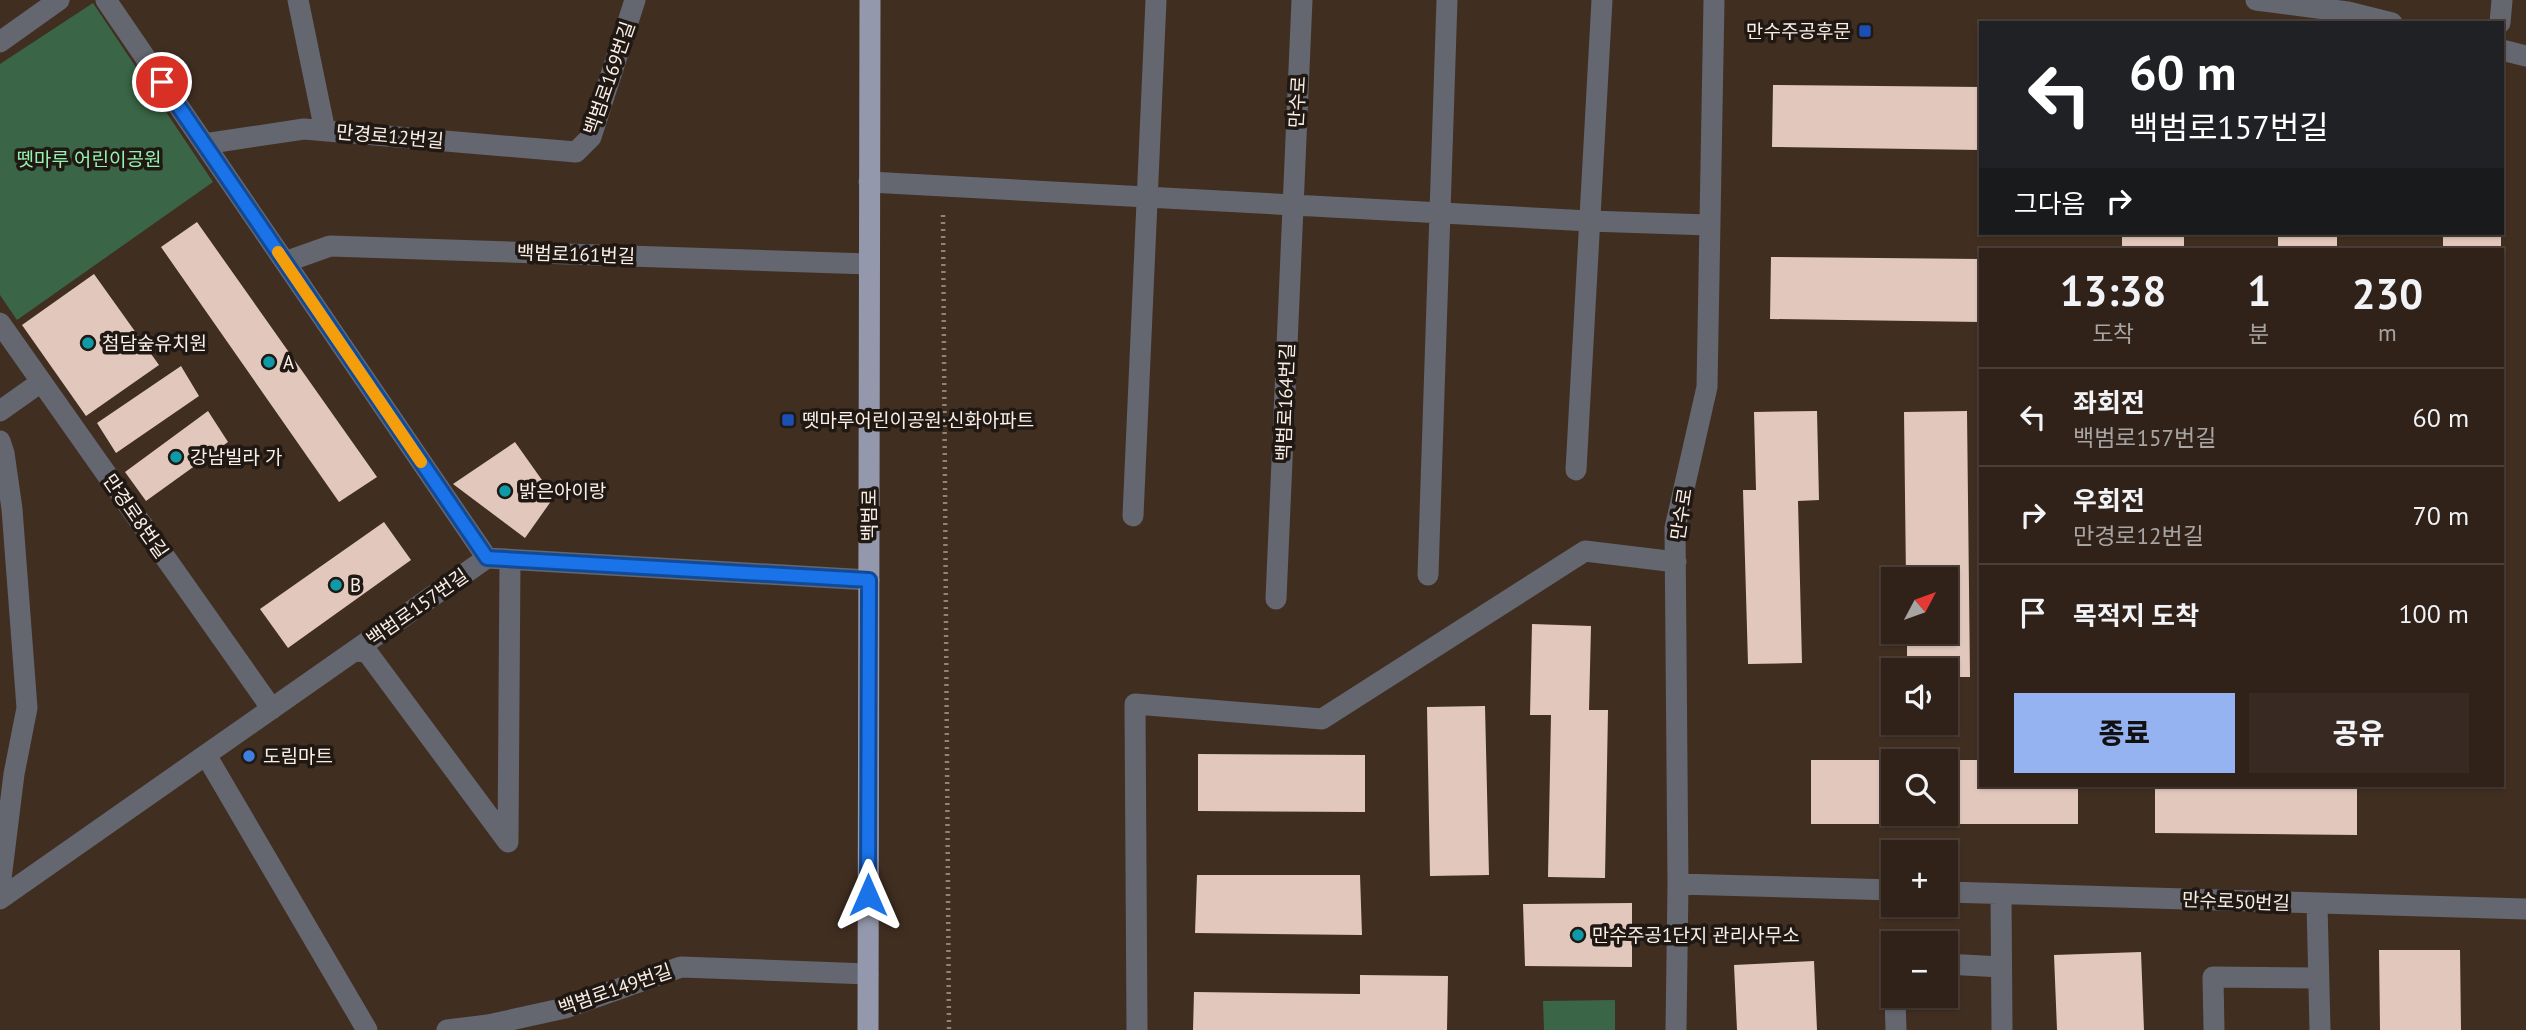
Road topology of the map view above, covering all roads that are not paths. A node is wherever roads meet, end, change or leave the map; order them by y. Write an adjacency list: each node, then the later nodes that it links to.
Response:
1 (59, 0): 15 (street)
2 (106, 0): 19 (street)
3 (298, 0): 18 (street)
4 (635, 0): 20 (street, 백범로169번길)
5 (870, 0): 21 (main road, 백범로)
6 (1156, 0): 22 (street)
7 (1302, 0): 23 (street, 만수로)
8 (1447, 0): 24 (street)
9 (1602, 0): 25 (street)
10 (1714, 0): 26 (street, 만수로)
11 (2256, 0): 13 (street)
12 (2502, 0): 14 (street)
13 (2384, 21)
14 (2500, 21)
15 (0, 42)
16 (2504, 50): 17 (street)
17 (2526, 55)
18 (325, 131): 19 (street, 만경로12번길); 20 (street, 만경로12번길)
19 (204, 144): 27 (street)
20 (576, 152)
21 (869, 182): 22 (street); 28 (main road, 백범로)
22 (1147, 196): 23 (street); 34 (street)
23 (1293, 205): 24 (street); 40 (street, 백범로164번길)
24 (1440, 213): 25 (street); 38 (street)
25 (1589, 221): 26 (street); 33 (street)
26 (1709, 225): 37 (street, 만수로)
27 (285, 262): 28 (street, 백범로161번길); 35 (street)
28 (869, 264): 39 (main road, 백범로)
29 (0, 323): 30 (street, 만경로8번길)
30 (41, 382): 31 (street); 42 (street, 만경로8번길)
31 (0, 411)
32 (0, 441): 45 (street)
33 (1576, 470)
34 (1133, 516)
35 (487, 558): 36 (street, 백범로157번길); 41 (street, 백범로157번길)
36 (510, 560): 39 (street, 백범로157번길); 41 (street)
37 (1675, 562): 44 (street, 만수로); 60 (street)
38 (1428, 575)
39 (869, 580): 54 (main road, 백범로)
40 (1276, 599)
41 (355, 651): 42 (street, 백범로157번길)
42 (272, 709): 43 (street, 백범로157번길)
43 (206, 755): 49 (street, 백범로157번길); 57 (street)
44 (1678, 884): 46 (street); 61 (street, 만수로)
45 (0, 887)
46 (1881, 890)
47 (1958, 892): 48 (street, 만수로50번길)
48 (2001, 894): 50 (street, 만수로50번길); 53 (street)
49 (0, 899)
50 (2317, 903): 51 (street, 만수로50번길); 55 (street)
51 (2526, 909)
52 (1958, 965): 53 (street)
53 (2001, 967): 63 (street)
54 (868, 974): 58 (street, 백범로149번길); 59 (main road, 백범로)
55 (2318, 978): 64 (street); 65 (street)
56 (1895, 1008): 62 (street)
57 (367, 1030)
58 (447, 1030)
59 (868, 1030)
60 (1136, 1030)
61 (1676, 1030)
62 (1896, 1030)
63 (2002, 1030)
64 (2214, 1030)
65 (2320, 1030)

